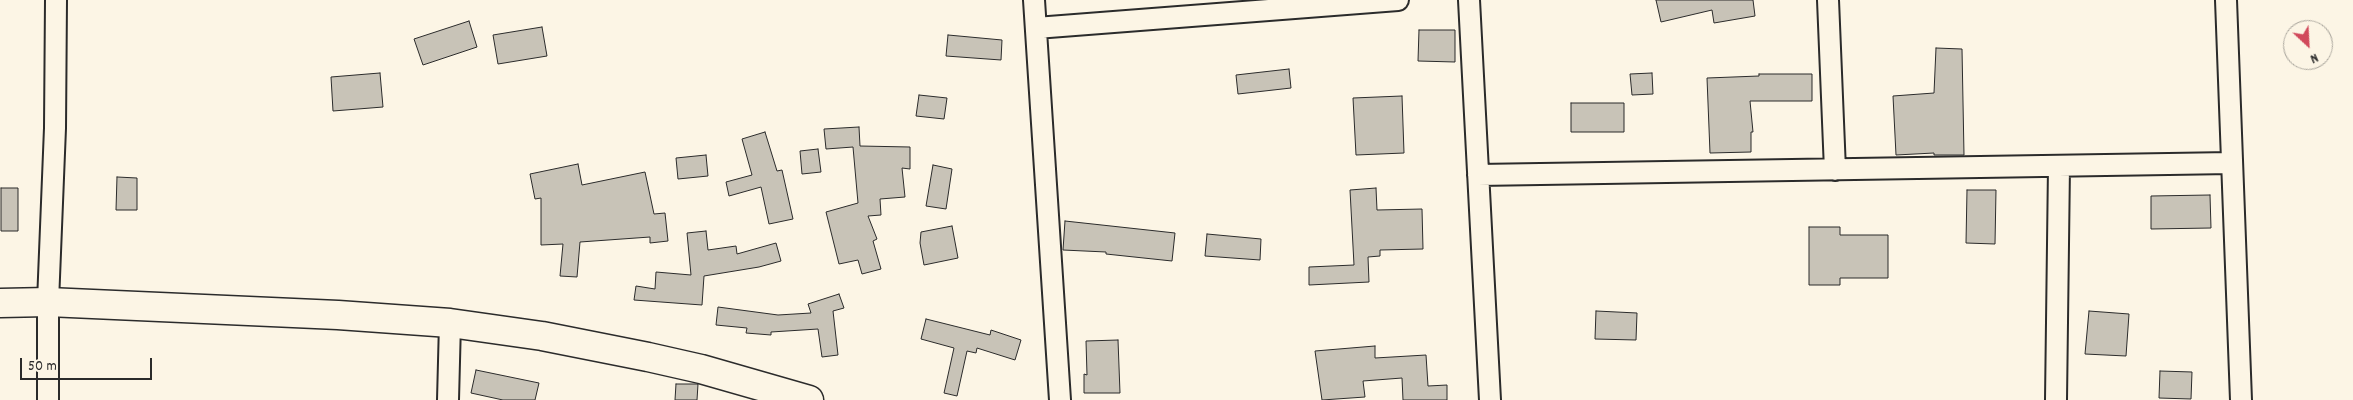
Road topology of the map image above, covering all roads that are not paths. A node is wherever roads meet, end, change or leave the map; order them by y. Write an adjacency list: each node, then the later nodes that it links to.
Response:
1 (56, 0): 13 (street)
2 (1034, 0): 7 (street)
3 (1398, 0): 7 (street)
4 (1469, 0): 11 (street)
5 (1828, 0): 10 (street)
6 (2226, 0): 8 (street)
7 (1036, 28): 18 (street)
8 (2232, 164): 9 (street); 21 (street)
9 (2059, 166): 10 (street); 20 (street)
10 (1835, 170): 11 (street)
11 (1478, 175): 19 (street)
12 (0, 302): 13 (main road)
13 (48, 302): 14 (main road); 15 (street)
14 (450, 323): 16 (street); 17 (main road)
15 (48, 400)
16 (448, 400)
17 (809, 400)
18 (1060, 400)
19 (1490, 400)
20 (2056, 400)
21 (2241, 400)

